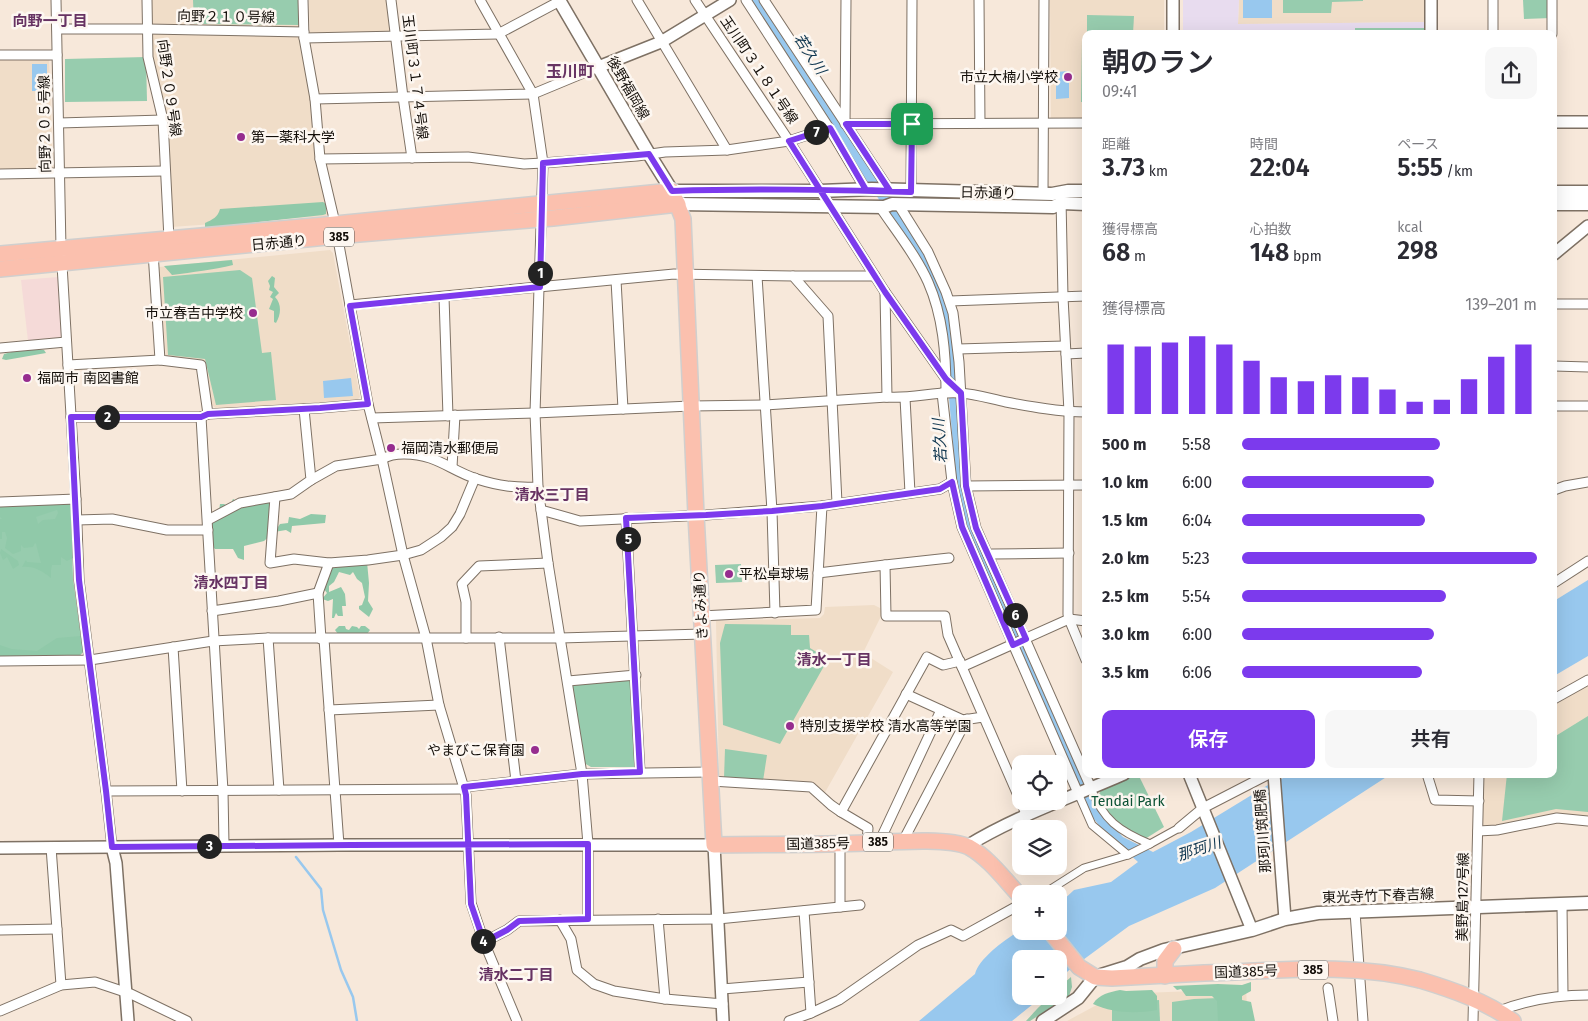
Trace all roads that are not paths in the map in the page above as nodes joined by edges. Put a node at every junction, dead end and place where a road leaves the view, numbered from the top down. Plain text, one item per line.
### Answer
1 (56, 0) edge
2 (147, 0) edge
3 (303, 0) edge
4 (392, 0) edge
5 (480, 0) edge
6 (559, 0) edge
7 (637, 0) edge
8 (695, 0) edge
9 (730, 0) edge
10 (746, 0) edge
11 (764, 0) edge
12 (846, 0) edge
13 (912, 0) edge
14 (979, 0) edge
15 (1044, 0) edge
16 (1174, 0) edge
17 (1431, 0) edge
18 (1493, 0) edge
19 (1552, 0) edge
20 (705, 15) junction
21 (57, 29) junction
22 (147, 29) junction
23 (1174, 30) edge
24 (1431, 30) edge
25 (1493, 30) edge
26 (1552, 30) edge
27 (498, 34) junction
28 (304, 35) junction
29 (396, 35) junction
30 (662, 42) junction
31 (0, 55) edge
32 (57, 55) junction
33 (598, 67) junction
34 (533, 94) junction
35 (402, 97) junction
36 (314, 99) junction
37 (163, 120) junction
38 (1557, 122) edge
39 (1588, 122) edge
40 (59, 123) junction
41 (980, 123) junction
42 (1044, 123) junction
43 (1082, 123) edge
44 (846, 124) junction
45 (912, 124) junction
46 (830, 128) junction
47 (789, 141) junction
48 (728, 150) junction
49 (649, 154) junction
50 (412, 158) junction
51 (320, 159) junction
52 (543, 163) junction
53 (164, 171) junction
54 (60, 172) junction
55 (0, 174) edge
56 (869, 190) junction
57 (820, 191) junction
58 (911, 192) junction
59 (1082, 192) edge
60 (1557, 192) edge
61 (1588, 192) edge
62 (1043, 193) junction
63 (675, 197) junction
64 (1061, 198) junction
65 (542, 203) junction
66 (889, 203) junction
67 (1082, 203) edge
68 (1557, 204) edge
69 (1588, 204) edge
70 (830, 206) junction
71 (542, 219) junction
72 (1588, 226) edge
73 (336, 230) junction
74 (169, 239) junction
75 (152, 248) junction
76 (1557, 252) edge
77 (0, 254) edge
78 (62, 255) junction
79 (0, 269) edge
80 (684, 275) junction
81 (757, 276) junction
82 (793, 276) junction
83 (875, 276) junction
84 (616, 280) junction
85 (540, 287) junction
86 (885, 292) junction
87 (1082, 296) edge
88 (444, 297) junction
89 (1063, 297) junction
90 (950, 301) junction
91 (1557, 304) edge
92 (1588, 304) edge
93 (350, 306) junction
94 (66, 342) junction
95 (0, 348) edge
96 (958, 349) junction
97 (1066, 350) junction
98 (1082, 352) edge
99 (160, 360) junction
100 (68, 365) junction
101 (1557, 366) edge
102 (1588, 367) edge
103 (947, 380) junction
104 (960, 392) junction
105 (944, 393) junction
106 (888, 397) junction
107 (905, 398) junction
108 (833, 402) junction
109 (368, 404) junction
110 (691, 406) junction
111 (765, 406) junction
112 (1557, 406) edge
113 (1588, 406) edge
114 (304, 409) junction
115 (623, 409) junction
116 (1069, 412) junction
117 (1082, 412) edge
118 (535, 414) junction
119 (452, 415) junction
120 (205, 416) junction
121 (71, 417) junction
122 (372, 418) junction
123 (382, 459) junction
124 (452, 467) junction
125 (475, 478) junction
126 (311, 480) junction
127 (952, 482) junction
128 (1588, 482) edge
129 (1069, 485) junction
130 (1082, 485) edge
131 (966, 486) junction
132 (538, 487) junction
133 (1557, 489) edge
134 (910, 493) junction
135 (276, 497) junction
136 (76, 499) junction
137 (0, 502) edge
138 (837, 503) junction
139 (822, 506) junction
140 (541, 510) junction
141 (772, 511) junction
142 (696, 516) junction
143 (626, 518) junction
144 (76, 520) junction
145 (208, 520) junction
146 (208, 530) junction
147 (1069, 553) junction
148 (988, 555) junction
149 (403, 556) junction
150 (949, 558) dead end
151 (1588, 561) edge
152 (329, 563) junction
153 (548, 564) junction
154 (885, 565) junction
155 (818, 573) junction
156 (1557, 581) edge
157 (318, 593) junction
158 (212, 611) junction
159 (775, 613) junction
160 (701, 616) junction
161 (1069, 620) junction
162 (1082, 621) edge
163 (703, 634) junction
164 (633, 636) junction
165 (268, 638) junction
166 (426, 638) junction
167 (466, 638) junction
168 (499, 638) junction
169 (560, 638) junction
170 (322, 639) junction
171 (1026, 639) junction
172 (213, 641) junction
173 (1013, 645) junction
174 (173, 647) junction
175 (1082, 651) edge
176 (90, 660) junction
177 (0, 661) edge
178 (961, 664) junction
179 (636, 675) junction
180 (1588, 680) edge
181 (568, 681) junction
182 (906, 694) junction
183 (1557, 697) edge
184 (440, 705) junction
185 (329, 710) junction
186 (941, 710) junction
187 (984, 717) junction
188 (967, 719) junction
189 (640, 772) junction
190 (582, 774) junction
191 (710, 777) junction
192 (1115, 778) edge
193 (1191, 778) edge
194 (1262, 778) edge
195 (1274, 778) edge
196 (1428, 778) edge
197 (1479, 778) edge
198 (516, 781) junction
199 (464, 788) junction
200 (182, 790) junction
201 (279, 790) junction
202 (335, 790) junction
203 (106, 791) junction
204 (223, 791) junction
205 (1084, 791) junction
206 (1479, 801) junction
207 (1204, 811) junction
208 (842, 812) junction
209 (1027, 816) junction
210 (1588, 821) edge
211 (1178, 828) joint
212 (1478, 831) junction
213 (903, 841) junction
214 (874, 842) junction
215 (840, 843) junction
216 (588, 844) junction
217 (1149, 844) junction
218 (224, 845) junction
219 (339, 845) junction
220 (469, 845) junction
221 (714, 845) junction
222 (967, 846) junction
223 (51, 847) junction
224 (112, 847) junction
225 (0, 848) edge
226 (1129, 854) junction
227 (1057, 885) edge
228 (1012, 888) edge
229 (1588, 903) edge
230 (1562, 904) junction
231 (860, 905) dead end
232 (840, 907) junction
233 (1476, 907) junction
234 (1012, 909) edge
235 (804, 911) junction
236 (1355, 912) junction
237 (588, 919) junction
238 (658, 919) junction
239 (718, 919) junction
240 (1285, 919) junction
241 (560, 920) junction
242 (57, 929) junction
243 (0, 930) edge
244 (1252, 930) junction
245 (1058, 940) edge
246 (484, 942) junction
247 (1174, 949) junction
248 (1089, 974) junction
249 (1165, 976) junction
250 (809, 982) junction
251 (61, 985) junction
252 (1328, 988) dead end
253 (722, 989) junction
254 (126, 992) junction
255 (1563, 995) junction
256 (1588, 995) edge
257 (665, 999) junction
258 (1474, 999) junction
259 (722, 1004) junction
260 (0, 1011) edge
261 (1499, 1011) junction
262 (811, 1013) junction
263 (128, 1021) edge
264 (187, 1021) edge
265 (517, 1021) edge
266 (723, 1021) edge
267 (789, 1021) edge
268 (1042, 1021) edge
269 (1333, 1021) edge
270 (1363, 1021) edge
271 (1473, 1021) edge
272 (1513, 1021) edge

1 - 21 street, 向野２０５号線
2 - 22 street, 向野２０９号線
3 - 28 street
4 - 29 street, 玉川町３１７４号線
5 - 27 street
6 - 27 street
6 - 33 main road, 後野福岡線
7 - 30 street
8 - 20 street, 玉川町３１８１号線
9 - 20 street
10 - 46 street
11 - 44 street
12 - 44 street
13 - 45 street
14 - 41 street
15 - 42 street
16 - 23 street
17 - 24 street
18 - 25 street
19 - 26 street
20 - 30 street
20 - 47 street, 玉川町３１８１号線
21 - 22 street, 向野２１０号線
21 - 32 street, 向野２０５号線
22 - 28 street, 向野２１０号線
22 - 37 street, 向野２０９号線
27 - 29 street, 向野２１０号線
27 - 34 street
28 - 29 street, 向野２１０号線
28 - 36 street
29 - 35 street, 玉川町３１７４号線
30 - 33 street
30 - 48 street
31 - 32 street
32 - 40 street, 向野２０５号線
33 - 34 street
33 - 49 main road, 後野福岡線
34 - 35 street
34 - 52 street
35 - 36 street
35 - 50 street, 玉川町３１７４号線
36 - 51 street
37 - 40 street
37 - 53 street, 向野２０９号線
38 - 39 street
40 - 54 street, 向野２０５号線
41 - 42 street
41 - 45 street
42 - 43 street
42 - 62 street
44 - 45 street
44 - 66 street
45 - 58 street
46 - 47 street
46 - 56 street
47 - 48 street
47 - 57 street, 玉川町３１８１号線
48 - 49 street
49 - 52 street
49 - 63 main road, 後野福岡線
50 - 51 street
50 - 52 street
51 - 73 street
52 - 65 street
53 - 54 street
53 - 74 street, 向野２０９号線
54 - 55 street
54 - 78 street, 向野２０５号線
56 - 57 main road
56 - 66 main road
57 - 63 main road
57 - 70 street, 玉川町３１８１号線
58 - 62 main road, 日赤通り
58 - 66 main road, 日赤通り
59 - 64 main road, 日赤通り
60 - 61 main road
62 - 64 main road, 日赤通り
63 - 65 highway, 日赤通り / 385
63 - 70 main road
63 - 71 highway, 日赤通り / 385
63 - 80 highway, きよみ通り
64 - 66 main road, 日赤通り
64 - 67 main road, 日赤通り
64 - 89 street
65 - 71 street
65 - 73 highway, 日赤通り / 385
66 - 70 main road
66 - 90 street
66 - 103 street
68 - 69 main road
70 - 83 street, 玉川町３１８１号線
71 - 73 highway, 日赤通り / 385
71 - 85 street
72 - 76 street
73 - 74 highway, 日赤通り / 385
73 - 75 highway, 日赤通り / 385
73 - 93 street
74 - 75 highway, 日赤通り / 385
75 - 78 highway, 日赤通り / 385
75 - 99 street
77 - 78 highway, 日赤通り / 385
78 - 79 highway, 日赤通り / 385
78 - 94 street, 向野２０５号線
80 - 81 street
80 - 84 street
80 - 110 highway, きよみ通り
81 - 82 street
81 - 111 street
82 - 83 street
82 - 108 street
83 - 86 street, 玉川町３１８１号線
84 - 85 street
84 - 115 street
85 - 88 street
85 - 118 street
86 - 103 street, 玉川町３１８１号線
86 - 106 street
87 - 89 street
88 - 93 street
88 - 119 street
89 - 90 street
89 - 97 street
90 - 96 street
91 - 92 street
93 - 109 street
94 - 95 street
94 - 100 street, 向野２０５号線
96 - 97 street
96 - 104 street
97 - 98 street
97 - 116 street
99 - 100 street
99 - 120 street
100 - 121 street, 向野２０５号線
101 - 102 street
103 - 104 street, 玉川町３１８１号線
103 - 105 street
104 - 105 street
104 - 116 street
104 - 131 street
105 - 107 street
105 - 127 street
106 - 107 street
106 - 108 street
107 - 134 street
108 - 111 street
108 - 138 street
109 - 114 street
109 - 122 street
110 - 111 street
110 - 115 street
110 - 142 highway, きよみ通り
111 - 141 street
112 - 113 street
114 - 120 street
114 - 126 street
115 - 118 street
116 - 117 street
116 - 129 street
118 - 119 street
118 - 132 street
119 - 122 street
119 - 124 street
120 - 121 street
120 - 145 street
121 - 136 street, 向野２０５号線
122 - 123 street
123 - 124 street
123 - 126 street
123 - 149 street
124 - 125 street
125 - 132 street
125 - 149 street
126 - 135 street
127 - 134 street
127 - 173 street
128 - 133 street
129 - 130 street
129 - 131 street
129 - 147 street
131 - 148 street
132 - 140 street
134 - 138 street
135 - 145 street
135 - 152 street
136 - 137 street
136 - 144 street, 向野２０５号線
138 - 139 street
139 - 141 street
139 - 155 street
140 - 143 street
140 - 153 street
141 - 142 street
141 - 159 street
142 - 143 street
142 - 160 highway, きよみ通り
143 - 164 street
144 - 146 street
144 - 176 street, 向野２０５号線
145 - 146 street
146 - 158 street
147 - 148 street
147 - 161 street
148 - 171 street
149 - 152 street
149 - 166 street
150 - 154 street
151 - 156 street
152 - 157 street
153 - 167 street
153 - 169 street
154 - 155 street
154 - 178 street
155 - 159 street
157 - 158 street
157 - 170 street
158 - 172 street
159 - 160 street
160 - 163 highway, きよみ通り
161 - 162 street
161 - 171 street
161 - 175 street
163 - 164 street
163 - 191 highway, きよみ通り
164 - 169 street
164 - 179 street
165 - 170 street
165 - 172 street
165 - 201 street
166 - 167 street
166 - 170 street
166 - 184 street
167 - 168 street
168 - 169 street
168 - 198 street
169 - 181 street
170 - 185 street
171 - 173 street
171 - 205 street
172 - 174 street
172 - 204 street
173 - 178 street
173 - 205 street
174 - 176 street
174 - 200 street
176 - 177 street
176 - 203 street, 向野２０５号線
178 - 182 street
178 - 187 street
179 - 181 street
179 - 189 street
180 - 183 street
181 - 190 street
182 - 186 street
182 - 208 street
184 - 185 street
184 - 199 street
185 - 202 street
186 - 188 street
186 - 214 street
187 - 188 street
187 - 209 street
188 - 213 street
189 - 190 street
189 - 191 street
190 - 198 street
190 - 216 street
191 - 208 street
191 - 221 highway, きよみ通り
192 - 205 street
193 - 207 street
194 - 207 street
195 - 240 street, 那珂川筑肥橋
196 - 206 street
197 - 206 street, 美野島127号線
198 - 199 street
199 - 202 street
199 - 220 street
200 - 203 street
200 - 204 street
201 - 202 street
201 - 204 street
202 - 219 street
203 - 224 street, 向野２０５号線
204 - 218 street
205 - 209 street
205 - 217 street
205 - 226 street
206 - 212 street, 美野島127号線
207 - 211 street
207 - 244 street
208 - 214 street
209 - 222 street
210 - 212 street
211 - 217 street
212 - 233 street, 美野島127号線
213 - 214 highway, 国道385号 / 385
213 - 222 highway, 国道385号 / 385
214 - 215 highway, 国道385号 / 385
215 - 221 highway, 国道385号 / 385
215 - 232 street
216 - 220 street
216 - 221 street
216 - 237 street
217 - 226 street
218 - 219 street
218 - 224 street
219 - 220 street
220 - 246 street
221 - 239 street, きよみ通り
222 - 228 highway
223 - 224 street
223 - 225 street
223 - 242 street
224 - 254 street
226 - 227 street
229 - 230 main road, 東光寺竹下春吉線
230 - 233 main road, 東光寺竹下春吉線
230 - 255 street
231 - 232 street
232 - 235 street
233 - 236 main road, 東光寺竹下春吉線
233 - 258 street, 美野島127号線
234 - 262 street
235 - 239 street
235 - 250 street
236 - 240 main road, 東光寺竹下春吉線
236 - 270 street
237 - 238 street
237 - 241 street
238 - 239 street
238 - 257 street
239 - 253 street, きよみ通り
240 - 244 main road, 東光寺竹下春吉線
241 - 246 street
241 - 257 street
242 - 243 street
242 - 251 street
244 - 247 main road, 東光寺竹下春吉線
245 - 248 highway
246 - 265 street
247 - 248 main road, 東光寺竹下春吉線
247 - 249 highway
248 - 249 highway, 国道385号 / 385
248 - 268 main road
249 - 258 highway, 国道385号 / 385, bridge
250 - 253 street
250 - 262 street
251 - 254 street
251 - 260 street
252 - 269 street
253 - 259 street, きよみ通り
254 - 263 street
254 - 264 street
255 - 256 street
255 - 261 street
257 - 259 street
258 - 261 highway, 国道385号 / 385
258 - 271 street, 美野島127号線
259 - 266 street, きよみ通り
261 - 272 highway, 国道385号 / 385
262 - 267 street

